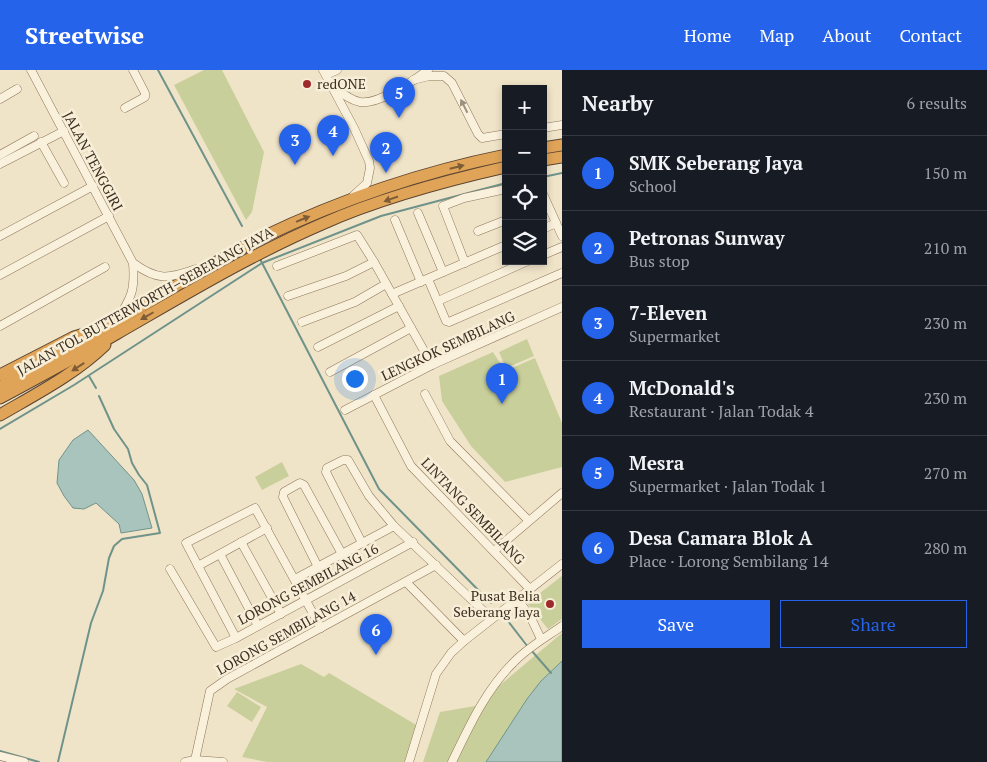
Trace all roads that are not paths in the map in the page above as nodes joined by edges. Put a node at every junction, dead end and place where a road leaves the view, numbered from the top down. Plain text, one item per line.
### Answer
1 (42, 70) edge
2 (132, 70) edge
3 (337, 70) edge
4 (33, 72) edge
5 (424, 72) edge
6 (325, 73) edge
7 (413, 80) junction
8 (331, 84) junction
9 (16, 89) dead end
10 (0, 98) edge
11 (125, 108) dead end
12 (562, 125) edge
13 (547, 127) edge
14 (64, 131) junction
15 (502, 135) edge
16 (34, 136) dead end
17 (42, 142) junction
18 (562, 145) edge
19 (547, 147) edge
20 (0, 155) edge
21 (502, 157) edge
22 (562, 157) edge
23 (547, 159) edge
24 (0, 164) edge
25 (502, 168) edge
26 (64, 183) dead end
27 (93, 186) junction
28 (502, 190) edge
29 (347, 201) junction
30 (547, 206) edge
31 (418, 212) dead end
32 (108, 216) junction
33 (395, 220) dead end
34 (502, 222) edge
35 (556, 223) junction
36 (547, 227) edge
37 (478, 231) dead end
38 (0, 236) edge
39 (562, 236) edge
40 (562, 246) edge
41 (502, 247) edge
42 (547, 253) edge
43 (374, 262) junction
44 (133, 263) junction
45 (465, 263) junction
46 (213, 264) junction
47 (519, 265) edge
48 (277, 266) dead end
49 (105, 267) dead end
50 (443, 272) junction
51 (562, 273) edge
52 (0, 275) edge
53 (425, 280) junction
54 (386, 284) junction
55 (392, 294) junction
56 (288, 296) dead end
57 (438, 302) junction
58 (399, 306) junction
59 (562, 307) edge
60 (302, 322) dead end
61 (0, 326) edge
62 (113, 328) junction
63 (411, 328) junction
64 (318, 347) dead end
65 (432, 365) junction
66 (330, 372) dead end
67 (0, 375) edge
68 (0, 387) edge
69 (425, 394) dead end
70 (374, 395) junction
71 (0, 398) edge
72 (345, 410) dead end
73 (0, 415) edge
74 (562, 493) edge
75 (528, 520) junction
76 (394, 526) junction
77 (268, 528) junction
78 (242, 542) junction
79 (413, 542) junction
80 (362, 543) junction
81 (494, 552) junction
82 (220, 554) junction
83 (342, 554) junction
84 (436, 564) junction
85 (562, 564) edge
86 (198, 566) junction
87 (318, 567) junction
88 (170, 569) dead end
89 (295, 579) junction
90 (406, 582) junction
91 (529, 588) junction
92 (517, 598) junction
93 (306, 600) junction
94 (281, 614) junction
95 (492, 620) junction
96 (258, 626) junction
97 (562, 626) edge
98 (321, 628) junction
99 (236, 638) junction
100 (541, 639) junction
101 (464, 641) junction
102 (0, 756) edge
103 (196, 760) junction
104 (24, 762) edge
105 (185, 762) edge
106 (223, 762) edge
107 (410, 762) edge
108 (452, 762) edge

1 - 4 street
2 - 11 street
3 - 6 street
4 - 14 street, JALAN TENGGIRI
5 - 7 street
6 - 8 street
7 - 8 street
15 -> 7 street
8 - 29 street
9 - 10 street
12 - 13 street
14 - 17 street
14 - 27 street, JALAN TENGGIRI
16 - 20 street
17 - 24 street
17 - 26 street
18 - 19 highway
29 -> 21 highway, JALAN TOL BUTTERWORTH–SEBERANG JAYA
22 - 23 highway
25 -> 62 highway, JALAN TOL BUTTERWORTH–SEBERANG JAYA
27 - 32 street, JALAN TENGGIRI
27 - 38 street
28 - 45 street
46 -> 29 highway, JALAN TOL BUTTERWORTH–SEBERANG JAYA
30 - 35 street
31 - 50 street
32 - 44 street, JALAN TENGGIRI
32 - 52 street
33 - 53 street
34 - 37 street
35 - 36 street
35 - 39 street
40 - 42 street
41 - 45 street
43 - 48 street
43 - 54 street
43 - 56 street
44 - 46 street
44 - 62 street
45 - 50 street
46 - 62 highway, JALAN TOL BUTTERWORTH–SEBERANG JAYA
47 - 57 street
49 - 61 street
50 - 53 street
51 - 57 street
53 - 55 street
53 - 57 street
54 - 55 street
54 - 60 street
55 - 58 street
58 - 63 street
58 - 64 street
59 - 65 street, LENGKOK SEMBILANG
62 - 67 highway
62 - 68 highway, JALAN TOL BUTTERWORTH–SEBERANG JAYA
62 - 71 highway, JALAN TOL BUTTERWORTH–SEBERANG JAYA
62 -> 73 highway
63 - 65 street
63 - 66 street
65 - 70 street, LENGKOK SEMBILANG
69 - 75 street
70 - 72 street, LENGKOK SEMBILANG
70 - 81 street, LINTANG SEMBILANG
74 - 75 street
75 - 81 street
76 - 79 street
76 - 80 street
76 - 80 street
77 - 78 street
77 - 86 street
77 - 89 street
78 - 82 street
78 - 94 street
79 - 84 street
79 - 93 street, LORONG SEMBILANG 16
80 - 83 street
81 - 91 street, LINTANG SEMBILANG
82 - 86 street
82 - 96 street
83 - 87 street
83 - 87 street
84 - 90 street, LORONG SEMBILANG 14
84 - 95 street
85 - 91 street
86 - 99 street
87 - 89 street
88 - 99 street, LORONG SEMBILANG 16
89 - 93 street
90 - 98 street, LORONG SEMBILANG 14
90 - 101 street
91 - 92 street
92 - 95 street
92 - 100 street
93 - 94 street, LORONG SEMBILANG 16
93 - 98 street
94 - 96 street, LORONG SEMBILANG 16
95 - 101 street
96 - 99 street, LORONG SEMBILANG 16
97 - 100 street
98 - 103 street, LORONG SEMBILANG 14
100 - 108 street
101 - 107 street
102 - 104 street
103 - 105 street
103 - 106 street

